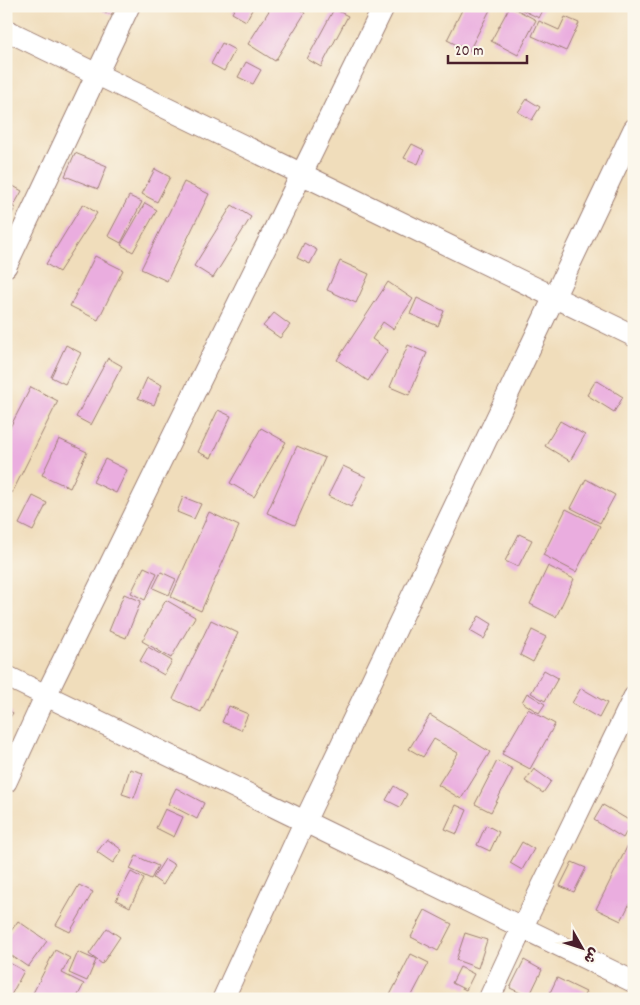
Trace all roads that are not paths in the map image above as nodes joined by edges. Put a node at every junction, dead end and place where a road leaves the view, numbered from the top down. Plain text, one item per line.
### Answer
1 (129, 6) edge
2 (384, 6) edge
3 (6, 30) edge
4 (97, 74) junction
5 (634, 129) edge
6 (301, 174) junction
7 (6, 266) edge
8 (554, 297) junction
9 (634, 336) edge
10 (6, 676) edge
11 (46, 695) junction
12 (634, 697) edge
13 (6, 782) edge
14 (305, 821) junction
15 (522, 928) junction
16 (634, 982) edge
17 (223, 999) edge
18 (489, 999) edge

1 - 4 street
2 - 6 street
3 - 4 street
4 - 6 street
4 - 7 street
5 - 8 street
6 - 8 street
6 - 11 street
8 - 9 street
8 - 14 street
10 - 11 street
11 - 13 street
11 - 14 street
12 - 15 street
14 - 15 street
14 - 17 street
15 - 16 street
15 - 18 street

